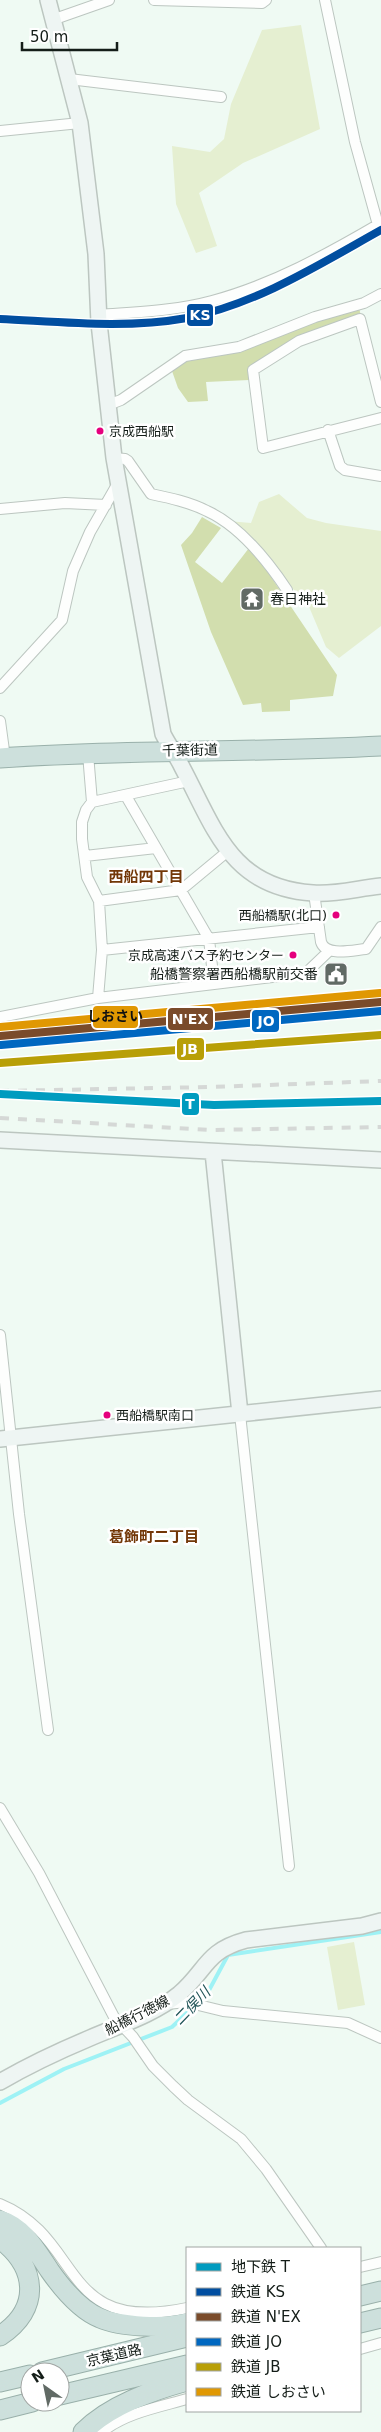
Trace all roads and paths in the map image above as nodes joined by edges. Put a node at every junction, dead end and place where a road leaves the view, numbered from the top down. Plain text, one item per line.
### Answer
1 (48, 0) edge
2 (109, 0) edge
3 (154, 0) edge
4 (266, 0) edge
5 (326, 0) edge
6 (52, 20) junction
7 (69, 79) junction
8 (221, 97) dead end
9 (80, 124) junction
10 (0, 131) edge
11 (380, 224) edge
12 (381, 294) edge
13 (99, 315) junction
14 (381, 402) edge
15 (108, 405) junction
16 (381, 418) edge
17 (328, 430) junction
18 (114, 458) junction
19 (381, 476) edge
20 (119, 482) junction
21 (106, 505) junction
22 (0, 510) edge
23 (287, 590) dead end
24 (0, 688) edge
25 (0, 721) edge
26 (381, 746) edge
27 (172, 750) junction
28 (88, 754) junction
29 (2, 758) edge
30 (189, 781) junction
31 (126, 796) junction
32 (92, 802) junction
33 (156, 848) junction
34 (228, 851) junction
35 (85, 856) junction
36 (381, 886) edge
37 (181, 890) junction
38 (314, 893) junction
39 (99, 901) junction
40 (319, 927) junction
41 (381, 927) edge
42 (209, 939) junction
43 (102, 950) junction
44 (329, 951) junction
45 (214, 984) junction
46 (98, 998) junction
47 (0, 1017) edge
48 (0, 1140) edge
49 (213, 1152) junction
50 (381, 1160) edge
51 (0, 1335) edge
52 (381, 1400) edge
53 (240, 1414) junction
54 (5, 1438) edge
55 (48, 1730) dead end
56 (0, 1808) edge
57 (289, 1866) dead end
58 (381, 1921) edge
59 (164, 2004) junction
60 (123, 2025) junction
61 (381, 2038) edge
62 (0, 2082) edge
63 (0, 2204) edge
64 (0, 2220) edge
65 (0, 2240) edge
66 (320, 2247) edge
67 (381, 2262) edge
68 (361, 2267) edge
69 (381, 2291) edge
70 (361, 2296) edge
71 (186, 2308) edge
72 (381, 2318) edge
73 (186, 2323) edge
74 (361, 2323) edge
75 (0, 2336) edge
76 (186, 2337) edge
77 (381, 2343) edge
78 (361, 2349) edge
79 (70, 2365) edge
80 (186, 2365) edge
81 (20, 2377) edge
82 (186, 2381) edge
83 (0, 2382) edge
84 (70, 2393) edge
85 (186, 2399) edge
86 (20, 2405) edge
87 (0, 2410) edge
88 (83, 2432) edge
89 (102, 2432) edge

1 - 6 street
2 - 6 street
3 - 4 street
5 - 11 street
6 - 7 street
7 - 8 street
7 - 9 street
9 - 10 street
9 - 13 street
11 - 13 street
12 - 15 street
13 - 15 street
14 - 17 street
15 - 18 street
16 - 17 street
17 - 19 street
18 - 20 street
18 - 23 street
20 - 21 street
20 - 27 street
21 - 22 street
21 - 24 street
25 - 29 street
26 - 27 highway, 千葉街道
27 - 28 highway, 千葉街道
27 - 30 street
28 - 29 highway, 千葉街道
28 - 32 street
30 - 31 street
30 - 34 street
31 - 32 street
31 - 33 street
32 - 35 street
33 - 35 street
33 - 37 street
34 - 37 street
34 - 38 street
35 - 39 street
36 - 38 street
37 - 39 street
37 - 42 street
38 - 40 street
39 - 43 street
40 - 42 street
40 - 44 street
41 - 44 street
42 - 43 street
42 - 45 street
43 - 46 street
44 - 45 street
45 - 46 street
46 - 47 street
48 - 49 street
49 - 50 street
49 - 53 street
51 - 54 street
52 - 53 street
53 - 54 street
53 - 57 street
54 - 55 street
56 - 60 street
58 - 59 street, 船橋行徳線
59 - 60 street, 船橋行徳線
59 - 61 street
60 - 62 street, 船橋行徳線
60 - 66 street
63 - 71 street
64 - 73 highway
65 - 75 highway
67 - 68 street
69 - 70 highway
72 - 74 highway
76 - 79 highway, 京葉道路
77 - 78 street
80 - 84 highway, 京葉道路
81 - 83 highway
82 - 88 highway
85 - 89 street
86 - 87 highway

